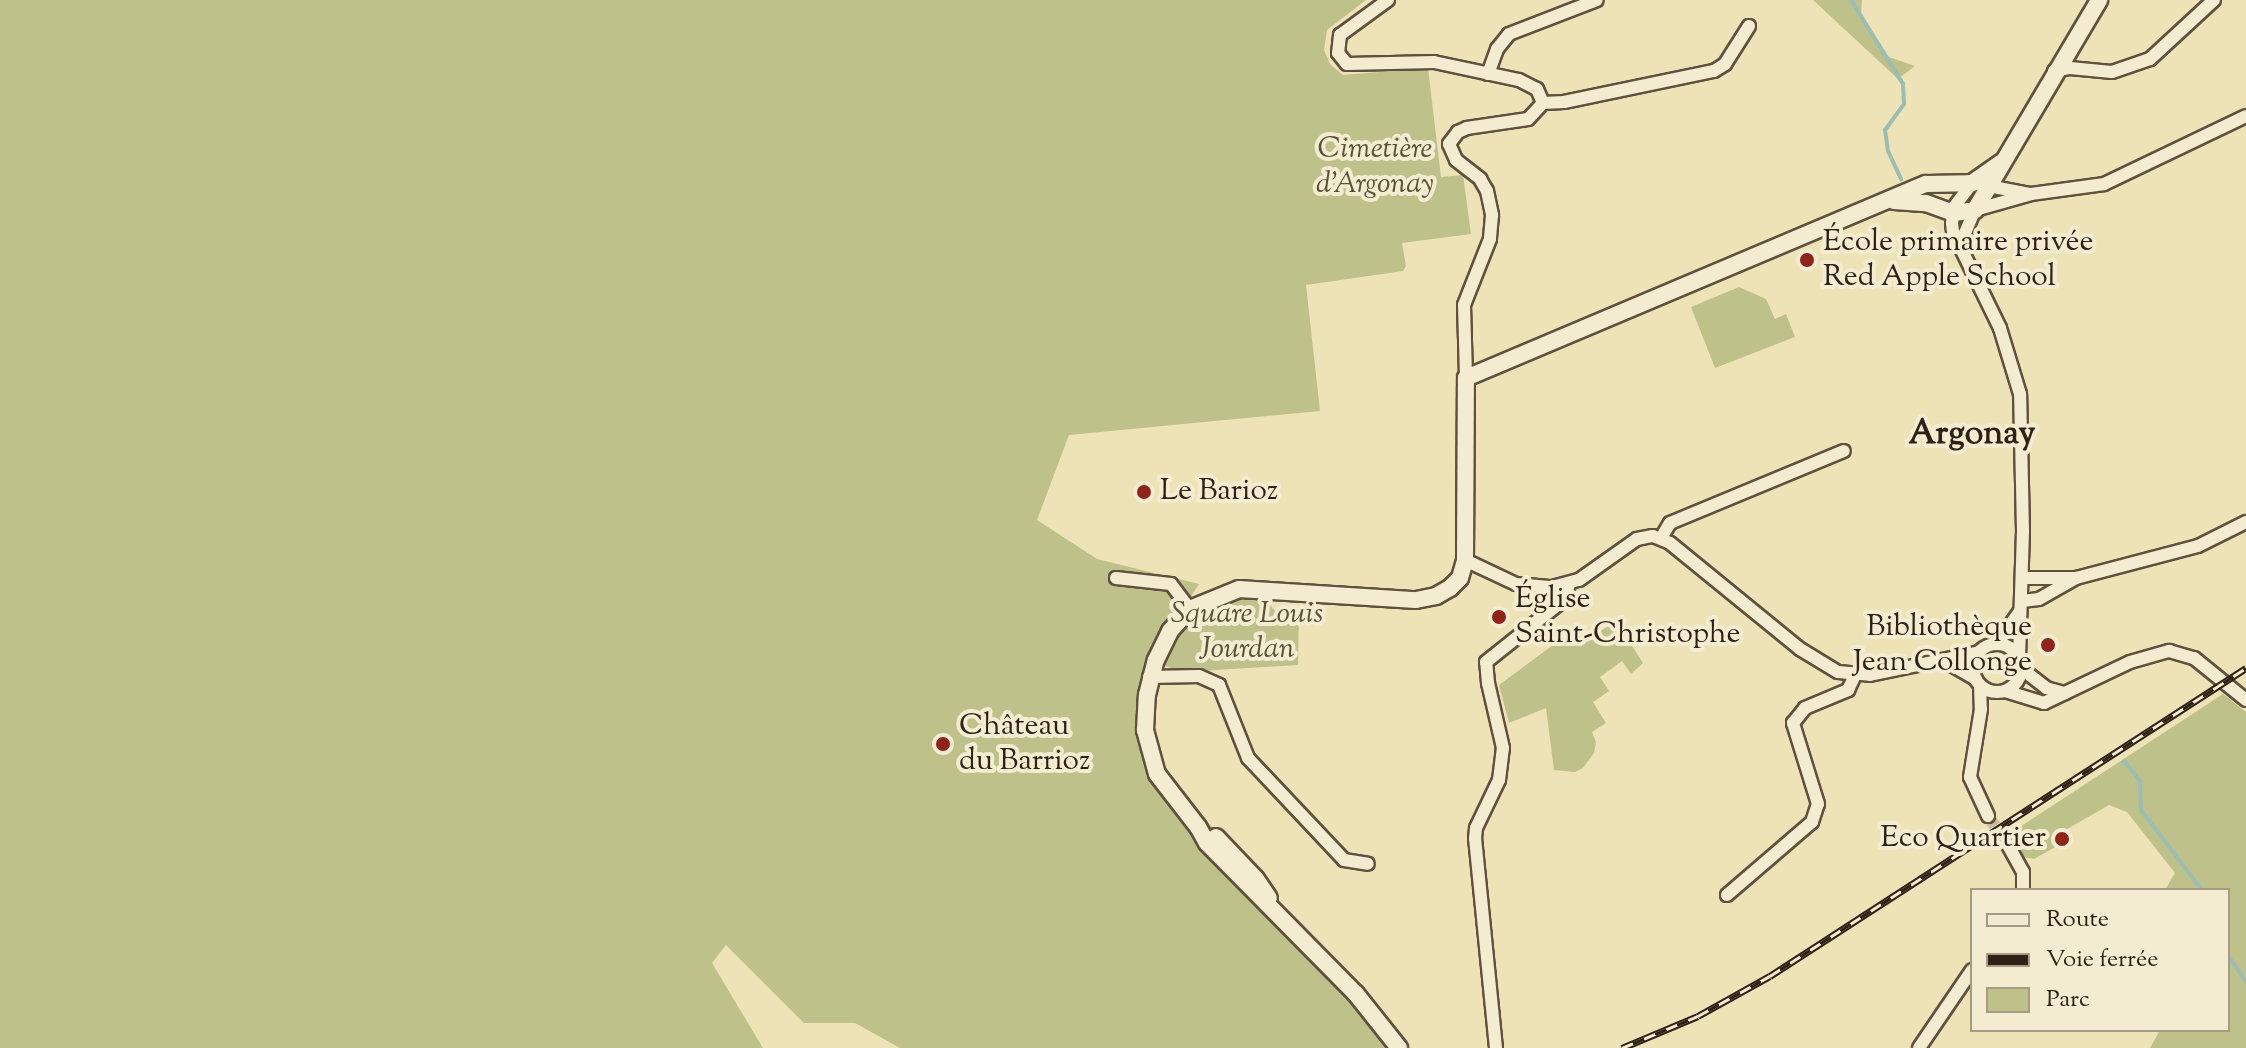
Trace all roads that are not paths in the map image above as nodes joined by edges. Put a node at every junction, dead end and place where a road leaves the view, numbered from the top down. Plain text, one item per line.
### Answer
1 (1388, 0) edge
2 (1597, 0) edge
3 (2099, 0) edge
4 (2214, 0) edge
5 (1749, 26) dead end
6 (2054, 71) junction
7 (1488, 74) junction
8 (1543, 103) junction
9 (2246, 116) edge
10 (2001, 163) junction
11 (1972, 183) junction
12 (1990, 185) junction
13 (2031, 194) junction
14 (1886, 202) junction
15 (1975, 210) junction
16 (1954, 213) junction
17 (1964, 256) junction
18 (1466, 378) junction
19 (1844, 451) dead end
20 (2246, 522) edge
21 (1661, 538) junction
22 (1465, 560) junction
23 (1116, 578) dead end
24 (2022, 578) junction
25 (2076, 578) junction
26 (1569, 584) junction
27 (2022, 604) junction
28 (1190, 609) junction
29 (1997, 644) junction
30 (1980, 652) junction
31 (1940, 658) junction
32 (2021, 664) junction
33 (1855, 675) junction
34 (1149, 677) junction
35 (1978, 682) junction
36 (2003, 692) junction
37 (2065, 693) junction
38 (2246, 700) edge
39 (1979, 721) junction
40 (1988, 816) tunnel mouth
41 (2008, 845) tunnel mouth
42 (1368, 864) dead end
43 (2023, 888) edge
44 (1727, 895) dead end
45 (1970, 973) edge
46 (1399, 1048) edge
47 (1496, 1048) edge
48 (1919, 1048) edge

1 - 7 street
2 - 7 street
3 - 6 street
4 - 6 street
5 - 8 street
6 - 10 street
7 - 8 street
8 - 18 street
9 - 13 street
10 - 11 street
10 - 12 street
11 - 12 street
11 - 14 street
11 - 16 street
12 - 13 street
12 - 15 street
13 - 15 street
14 - 16 street
14 - 18 street
15 - 16 street
15 - 17 street
16 - 17 street
17 - 24 street
18 - 22 street
19 - 21 street
20 - 25 street
21 - 26 street
21 - 33 street
22 - 26 street
22 - 28 street
23 - 28 street
24 - 25 street
24 - 27 street
25 - 27 street
26 - 47 street
27 - 29 street
27 - 32 street
28 - 34 street
29 - 30 street
29 - 32 street
30 - 31 street
30 - 35 street
31 - 33 street
31 - 35 street
32 - 36 street
32 - 37 street
33 - 44 street
34 - 42 street
34 - 46 street
35 - 36 street
35 - 39 street
36 - 37 street
36 - 39 street
37 - 38 street
39 - 40 street
41 - 43 street
45 - 48 street

